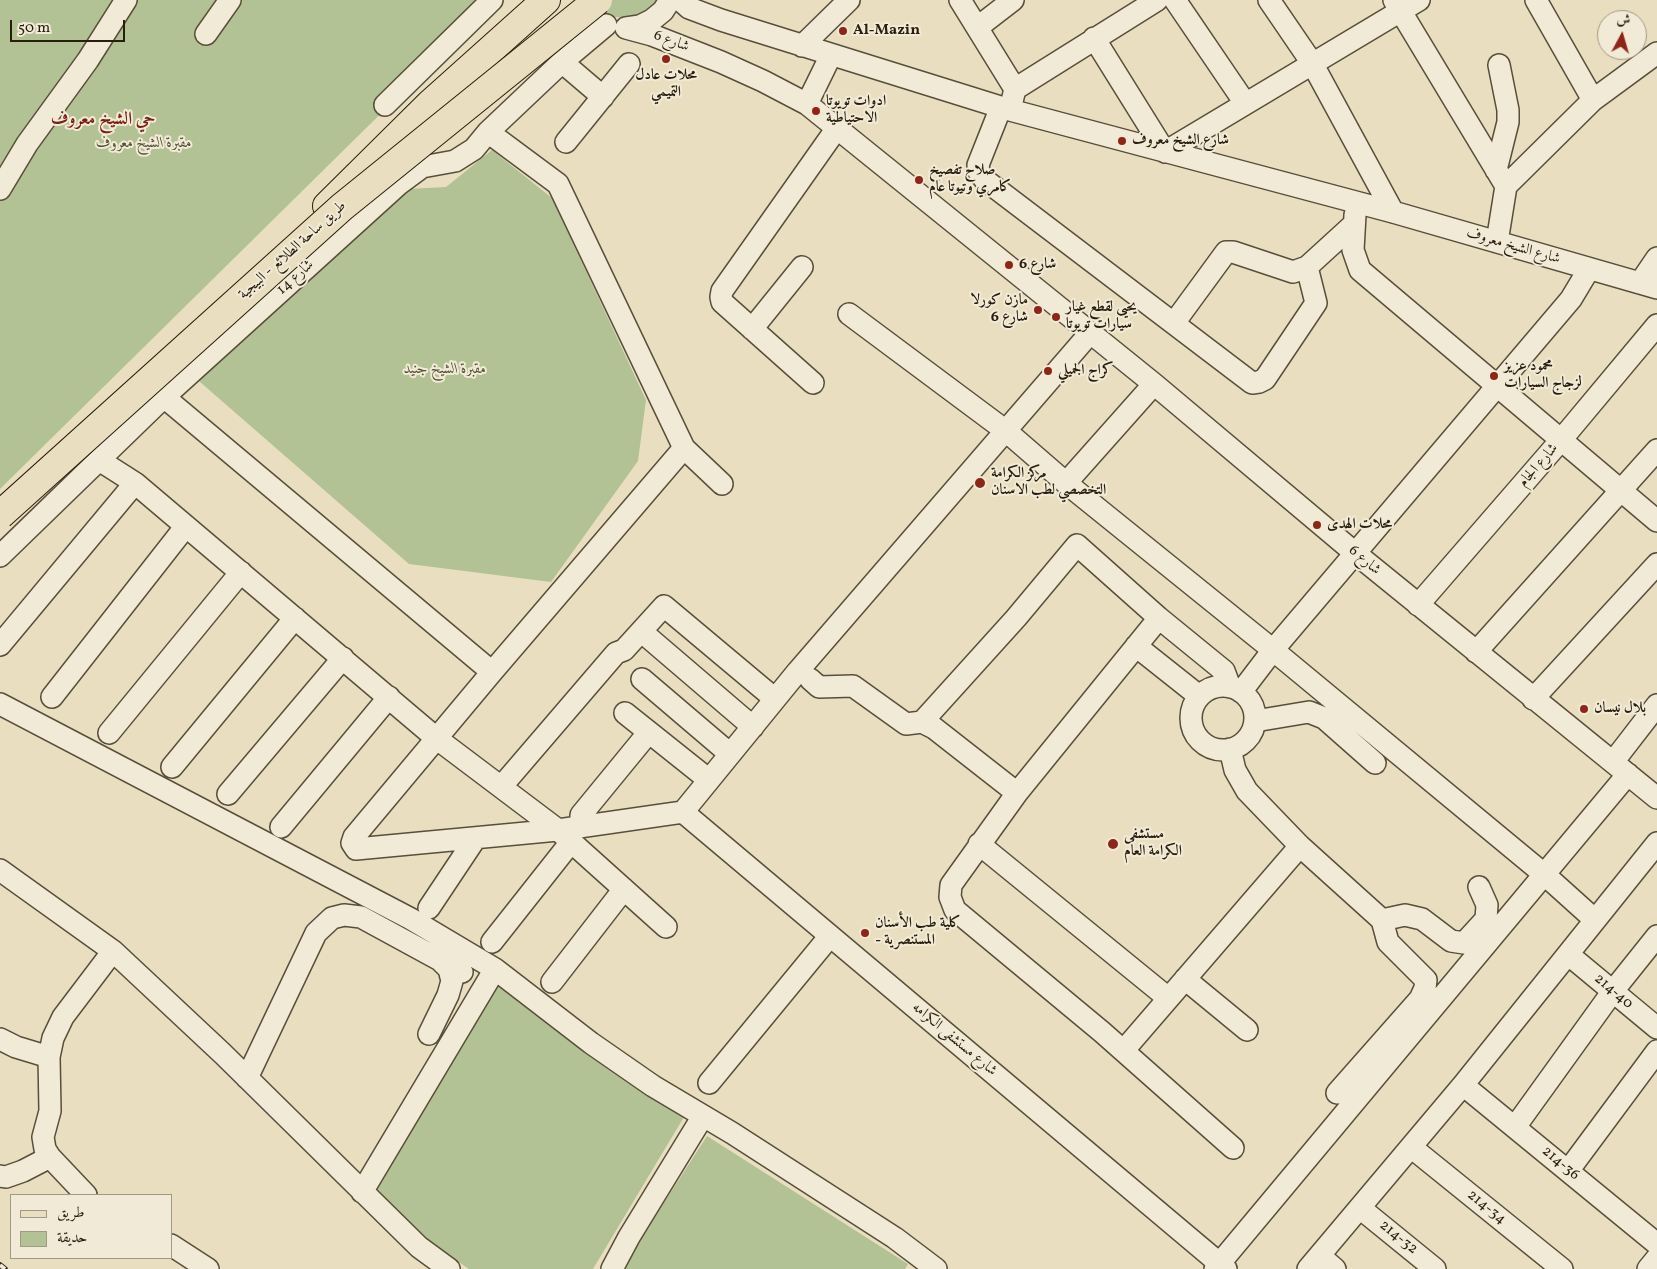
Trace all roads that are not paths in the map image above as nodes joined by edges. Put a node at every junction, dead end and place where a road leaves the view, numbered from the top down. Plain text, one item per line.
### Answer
1 (126, 0) edge
2 (230, 0) edge
3 (492, 0) edge
4 (546, 0) edge
5 (578, 0) edge
6 (670, 0) edge
7 (680, 0) edge
8 (849, 0) edge
9 (960, 0) edge
10 (1013, 0) edge
11 (1157, 0) edge
12 (1175, 0) edge
13 (1269, 0) edge
14 (1419, 0) edge
15 (1536, 0) edge
16 (1397, 5) edge
17 (610, 17) edge
18 (978, 27) junction
19 (206, 34) dead end
20 (1094, 38) junction
21 (802, 46) junction
22 (1657, 53) edge
23 (832, 56) junction
24 (562, 62) junction
25 (1312, 63) junction
26 (629, 64) dead end
27 (1499, 65) dead end
28 (1015, 89) junction
29 (602, 97) junction
30 (1593, 100) junction
31 (1245, 103) junction
32 (807, 104) junction
33 (385, 105) dead end
34 (1005, 108) junction
35 (837, 128) junction
36 (488, 132) junction
37 (566, 142) dead end
38 (1165, 152) junction
39 (1501, 178) junction
40 (0, 189) edge
41 (1358, 203) junction
42 (1393, 212) junction
43 (1353, 225) junction
44 (1497, 242) junction
45 (1657, 258) edge
46 (802, 266) dead end
47 (1307, 267) junction
48 (1589, 269) junction
49 (1648, 286) edge
50 (849, 314) dead end
51 (1174, 323) junction
52 (1657, 325) edge
53 (752, 329) junction
54 (1091, 332) junction
55 (813, 383) dead end
56 (1154, 384) junction
57 (1498, 387) junction
58 (164, 397) junction
59 (1006, 431) junction
60 (1561, 440) junction
61 (684, 448) junction
62 (1657, 450) edge
63 (99, 460) junction
64 (135, 483) junction
65 (1066, 483) junction
66 (722, 484) dead end
67 (1621, 491) junction
68 (0, 514) edge
69 (1657, 521) edge
70 (186, 526) junction
71 (1355, 553) junction
72 (0, 556) edge
73 (1657, 564) edge
74 (241, 572) junction
75 (1418, 605) junction
76 (295, 618) junction
77 (1159, 618) junction
78 (642, 632) junction
79 (0, 645) edge
80 (1136, 646) junction
81 (1273, 650) junction
82 (1476, 652) junction
83 (342, 658) junction
84 (492, 672) junction
85 (642, 679) dead end
86 (810, 679) dead end
87 (1236, 690) junction
88 (1199, 696) junction
89 (52, 697) dead end
90 (389, 698) junction
91 (775, 699) junction
92 (1533, 699) junction
93 (0, 704) edge
94 (1657, 705) edge
95 (625, 713) dead end
96 (1255, 721) junction
97 (922, 722) junction
98 (752, 727) junction
99 (649, 732) junction
100 (108, 733) dead end
101 (436, 738) junction
102 (1230, 749) junction
103 (730, 754) junction
104 (1375, 763) dead end
105 (172, 767) dead end
106 (1620, 768) junction
107 (709, 780) junction
108 (501, 787) junction
109 (1017, 793) junction
110 (228, 794) dead end
111 (1657, 798) edge
112 (683, 812) junction
113 (281, 827) dead end
114 (570, 833) junction
115 (476, 839) junction
116 (1657, 843) edge
117 (979, 844) junction
118 (1300, 846) junction
119 (0, 870) edge
120 (1546, 876) junction
121 (1479, 886) dead end
122 (624, 889) junction
123 (429, 908) dead end
124 (1382, 920) junction
125 (1595, 920) junction
126 (666, 927) dead end
127 (830, 936) junction
128 (1657, 936) edge
129 (492, 942) dead end
130 (113, 952) junction
131 (1569, 955) junction
132 (439, 959) junction
133 (495, 970) junction
134 (462, 972) dead end
135 (1185, 979) junction
136 (552, 982) dead end
137 (1613, 991) junction
138 (1168, 998) junction
139 (1657, 1028) edge
140 (1247, 1030) dead end
141 (429, 1034) dead end
142 (0, 1039) edge
143 (1124, 1050) junction
144 (1657, 1051) edge
145 (48, 1057) junction
146 (247, 1078) junction
147 (709, 1083) dead end
148 (1463, 1085) junction
149 (1337, 1093) dead end
150 (703, 1116) junction
151 (1515, 1127) junction
152 (1411, 1147) junction
153 (1233, 1148) dead end
154 (50, 1157) junction
155 (1568, 1171) junction
156 (0, 1176) edge
157 (362, 1192) junction
158 (85, 1194) edge
159 (1360, 1208) junction
160 (1657, 1244) edge
161 (172, 1246) edge
162 (1657, 1258) edge
163 (1321, 1265) edge
164 (1220, 1267) edge
165 (208, 1269) edge
166 (449, 1269) edge
167 (612, 1269) edge
168 (936, 1269) edge
169 (1435, 1269) edge
170 (1562, 1269) edge
171 (1648, 1269) edge

1 - 40 street
2 - 19 street
3 - 33 street
4 - 68 main road, طريق ساحة الطلائع - البيجية, bridge
5 - 17 street
6 - 17 street
7 - 21 street, شارع الشيخ معروف
8 - 21 street
9 - 18 street
10 - 18 street
11 - 20 street
12 - 31 street
13 - 25 street
14 - 16 street
15 - 30 street
16 - 25 street
16 - 39 street
17 - 24 street, شارع 14
17 - 32 street, شارع 6
17 - 68 main road, طريق ساحة الطلائع - البيجية, bridge
18 - 28 street
20 - 28 street
20 - 38 street
21 - 23 street, شارع الشيخ معروف
22 - 30 street
23 - 32 street
23 - 34 street, شارع الشيخ معروف
24 - 29 street
24 - 36 street, شارع 14
25 - 31 street
25 - 42 street
26 - 29 street
27 - 39 street
28 - 34 street
29 - 37 street
30 - 39 street
31 - 38 street
32 - 35 street, شارع 6
34 - 38 street, شارع الشيخ معروف
34 - 51 street
35 - 53 street
35 - 54 street, شارع 6
36 - 58 street, شارع 14
36 - 61 street
38 - 41 street, شارع الشيخ معروف
39 - 44 street
41 - 42 street, شارع الشيخ معروف
41 - 43 street
42 - 44 street, شارع الشيخ معروف
43 - 47 street
43 - 57 street
44 - 48 street, شارع الشيخ معروف
45 - 49 street
46 - 53 street
47 - 51 street
47 - 51 street
48 - 49 street, شارع الشيخ معروف
48 - 57 street
50 - 59 street
52 - 60 street, شارع الجام
53 - 55 street
54 - 56 street, شارع 6
54 - 59 street
56 - 65 street
56 - 71 street, شارع 6
57 - 60 street
57 - 71 street
58 - 63 street, شارع 14
58 - 84 street
59 - 65 street
59 - 91 street
60 - 67 street
60 - 75 street, شارع الجام
61 - 66 street
61 - 84 street
62 - 67 street
63 - 64 street
63 - 72 street, شارع 14
64 - 70 street
64 - 79 street
65 - 81 street
67 - 69 street
67 - 82 street
70 - 74 street
70 - 89 street
71 - 75 street, شارع 6
71 - 81 street
73 - 92 street
74 - 76 street
74 - 100 street
75 - 82 street, شارع 6
76 - 83 street
76 - 105 street
77 - 80 street
77 - 87 street
77 - 97 street
78 - 91 street
78 - 98 street
78 - 108 street
80 - 88 street
80 - 109 street
81 - 87 street
81 - 120 street
82 - 92 street, شارع 6
83 - 90 street
83 - 110 street
84 - 101 street
85 - 103 street
86 - 97 street
87 - 88 street
87 - 96 street
88 - 102 street
90 - 101 street
90 - 113 street
91 - 98 street
92 - 106 street, شارع 6
93 - 133 street
94 - 106 street
95 - 99 street
96 - 102 street
96 - 104 street
97 - 109 street
98 - 103 street
99 - 107 street
99 - 114 street
101 - 108 street
101 - 115 street
102 - 118 street
103 - 107 street
106 - 111 street, شارع 6
106 - 120 street
107 - 112 street
108 - 114 street
109 - 117 street
112 - 114 street
112 - 127 street, شارع مستشفى الكرامه
114 - 115 street
114 - 122 street
114 - 129 street
115 - 123 street
116 - 125 street
117 - 138 street
117 - 143 street
118 - 124 street
118 - 135 street
119 - 130 street
120 - 125 street
120 - 164 street
121 - 124 street
122 - 126 street
122 - 136 street
124 - 149 street
125 - 131 street
127 - 147 street
127 - 164 street, شارع مستشفى الكرامه
128 - 137 street
130 - 145 street
130 - 146 street
131 - 137 street, 214-40
131 - 148 street
132 - 134 street
132 - 141 street
132 - 146 street
133 - 150 street
133 - 157 street
135 - 138 street
135 - 140 street
137 - 139 street, 214-40
137 - 151 street
138 - 143 street
142 - 145 street
143 - 153 street
144 - 155 street
145 - 154 street
146 - 157 street
148 - 151 street, 214-36
148 - 152 street
150 - 167 street
150 - 168 street
151 - 155 street, 214-36
152 - 159 street
152 - 170 street, 214-34
154 - 156 street
154 - 158 street
155 - 160 street, 214-36
157 - 166 street
159 - 163 street
159 - 169 street, 214-32
161 - 165 street
162 - 171 street

